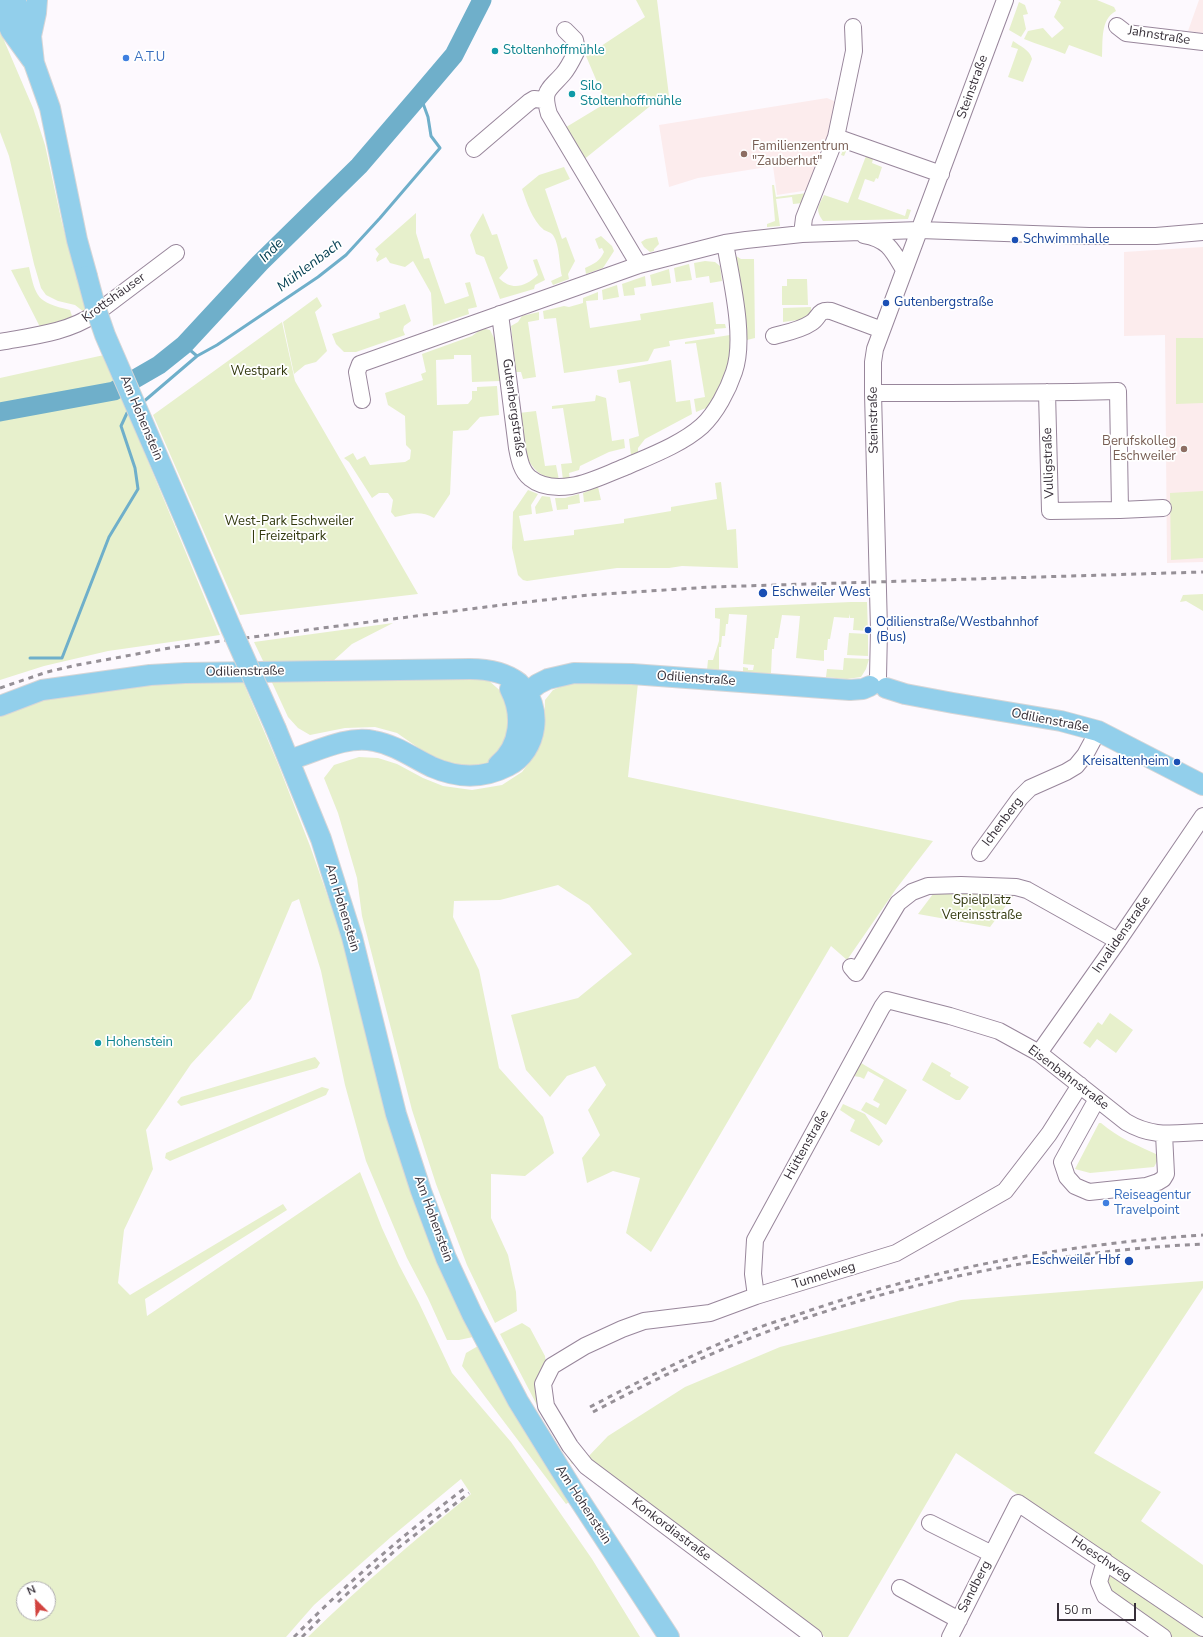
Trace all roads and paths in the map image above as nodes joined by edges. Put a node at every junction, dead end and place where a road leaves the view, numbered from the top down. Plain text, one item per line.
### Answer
1 (15, 0) edge
2 (37, 0) edge
3 (1005, 0) edge
4 (0, 7) edge
5 (1117, 26) dead end
6 (853, 27) dead end
7 (565, 30) dead end
8 (31, 36) junction
9 (1203, 42) edge
10 (34, 63) junction
11 (545, 100) junction
12 (836, 137) junction
13 (474, 149) dead end
14 (941, 174) junction
15 (920, 230) junction
16 (849, 232) junction
17 (1203, 232) edge
18 (802, 234) junction
19 (725, 243) junction
20 (176, 253) dead end
21 (639, 265) junction
22 (904, 270) junction
23 (500, 314) junction
24 (882, 330) junction
25 (774, 336) dead end
26 (0, 342) edge
27 (1047, 392) junction
28 (873, 393) junction
29 (362, 400) dead end
30 (1163, 508) dead end
31 (1120, 510) junction
32 (878, 684) junction
33 (521, 697) junction
34 (0, 706) edge
35 (1098, 731) junction
36 (289, 760) junction
37 (1203, 785) edge
38 (1203, 816) edge
39 (980, 853) dead end
40 (1118, 941) junction
41 (851, 968) dead end
42 (887, 1000) joint
43 (1039, 1053) junction
44 (1080, 1085) junction
45 (1097, 1099) junction
46 (1202, 1132) edge
47 (1164, 1134) junction
48 (756, 1296) junction
49 (546, 1406) joint
50 (1018, 1503) joint
51 (930, 1523) dead end
52 (992, 1554) junction
53 (1105, 1562) junction
54 (900, 1588) dead end
55 (959, 1620) junction
56 (1203, 1628) edge
57 (1144, 1632) edge
58 (669, 1637) edge
59 (814, 1637) edge
60 (950, 1637) edge
61 (1163, 1637) edge

1 - 8 main road, Am Hohenstein
2 - 8 main road
3 - 14 street, Steinstraße
4 - 10 main road, Am Hohenstein
5 - 9 street, Jahnstraße
6 - 12 street
7 - 11 street
8 - 10 main road, Am Hohenstein
10 - 36 main road, Am Hohenstein, bridge
11 - 13 street
11 - 21 street
12 - 14 street
12 - 18 street
14 - 15 street, Steinstraße
15 - 16 street
15 - 17 street
15 - 22 street, Steinstraße
16 - 18 street
16 - 22 street
18 - 19 street
19 - 21 street
19 - 23 street, Gutenbergstraße
20 - 26 street, Krottshäuser
21 - 23 street
22 - 24 street, Steinstraße
23 - 29 street
24 - 25 street
24 - 28 street, Steinstraße
27 - 28 street
27 - 31 street, Vulligstraße
27 - 31 street
28 - 32 street, Steinstraße
30 - 31 street, Vulligstraße
32 - 33 main road, Odilienstraße
32 - 35 main road, Odilienstraße
33 - 34 main road, Odilienstraße
33 - 36 main road
35 - 37 main road, Odilienstraße
35 - 39 street, Ichenberg
36 - 58 main road, Am Hohenstein
38 - 40 street, Invalidenstraße
40 - 41 street
40 - 43 street, Invalidenstraße
42 - 43 street, Eisenbahnstraße
42 - 48 street, Hüttenstraße
43 - 44 street, Eisenbahnstraße
44 - 45 street, Eisenbahnstraße
44 - 48 street, Tunnelweg
45 - 47 street, Eisenbahnstraße
45 - 47 street
46 - 47 street, Eisenbahnstraße
48 - 49 street, Tunnelweg
49 - 59 street, Konkordiastraße
50 - 52 street, Sandberg
50 - 53 street, Hoeschweg
51 - 52 street, Sandberg
52 - 55 street, Sandberg
53 - 56 street, Hoeschweg
53 - 57 street
54 - 55 street, Sandberg
55 - 60 street, Sandberg
57 - 61 street

